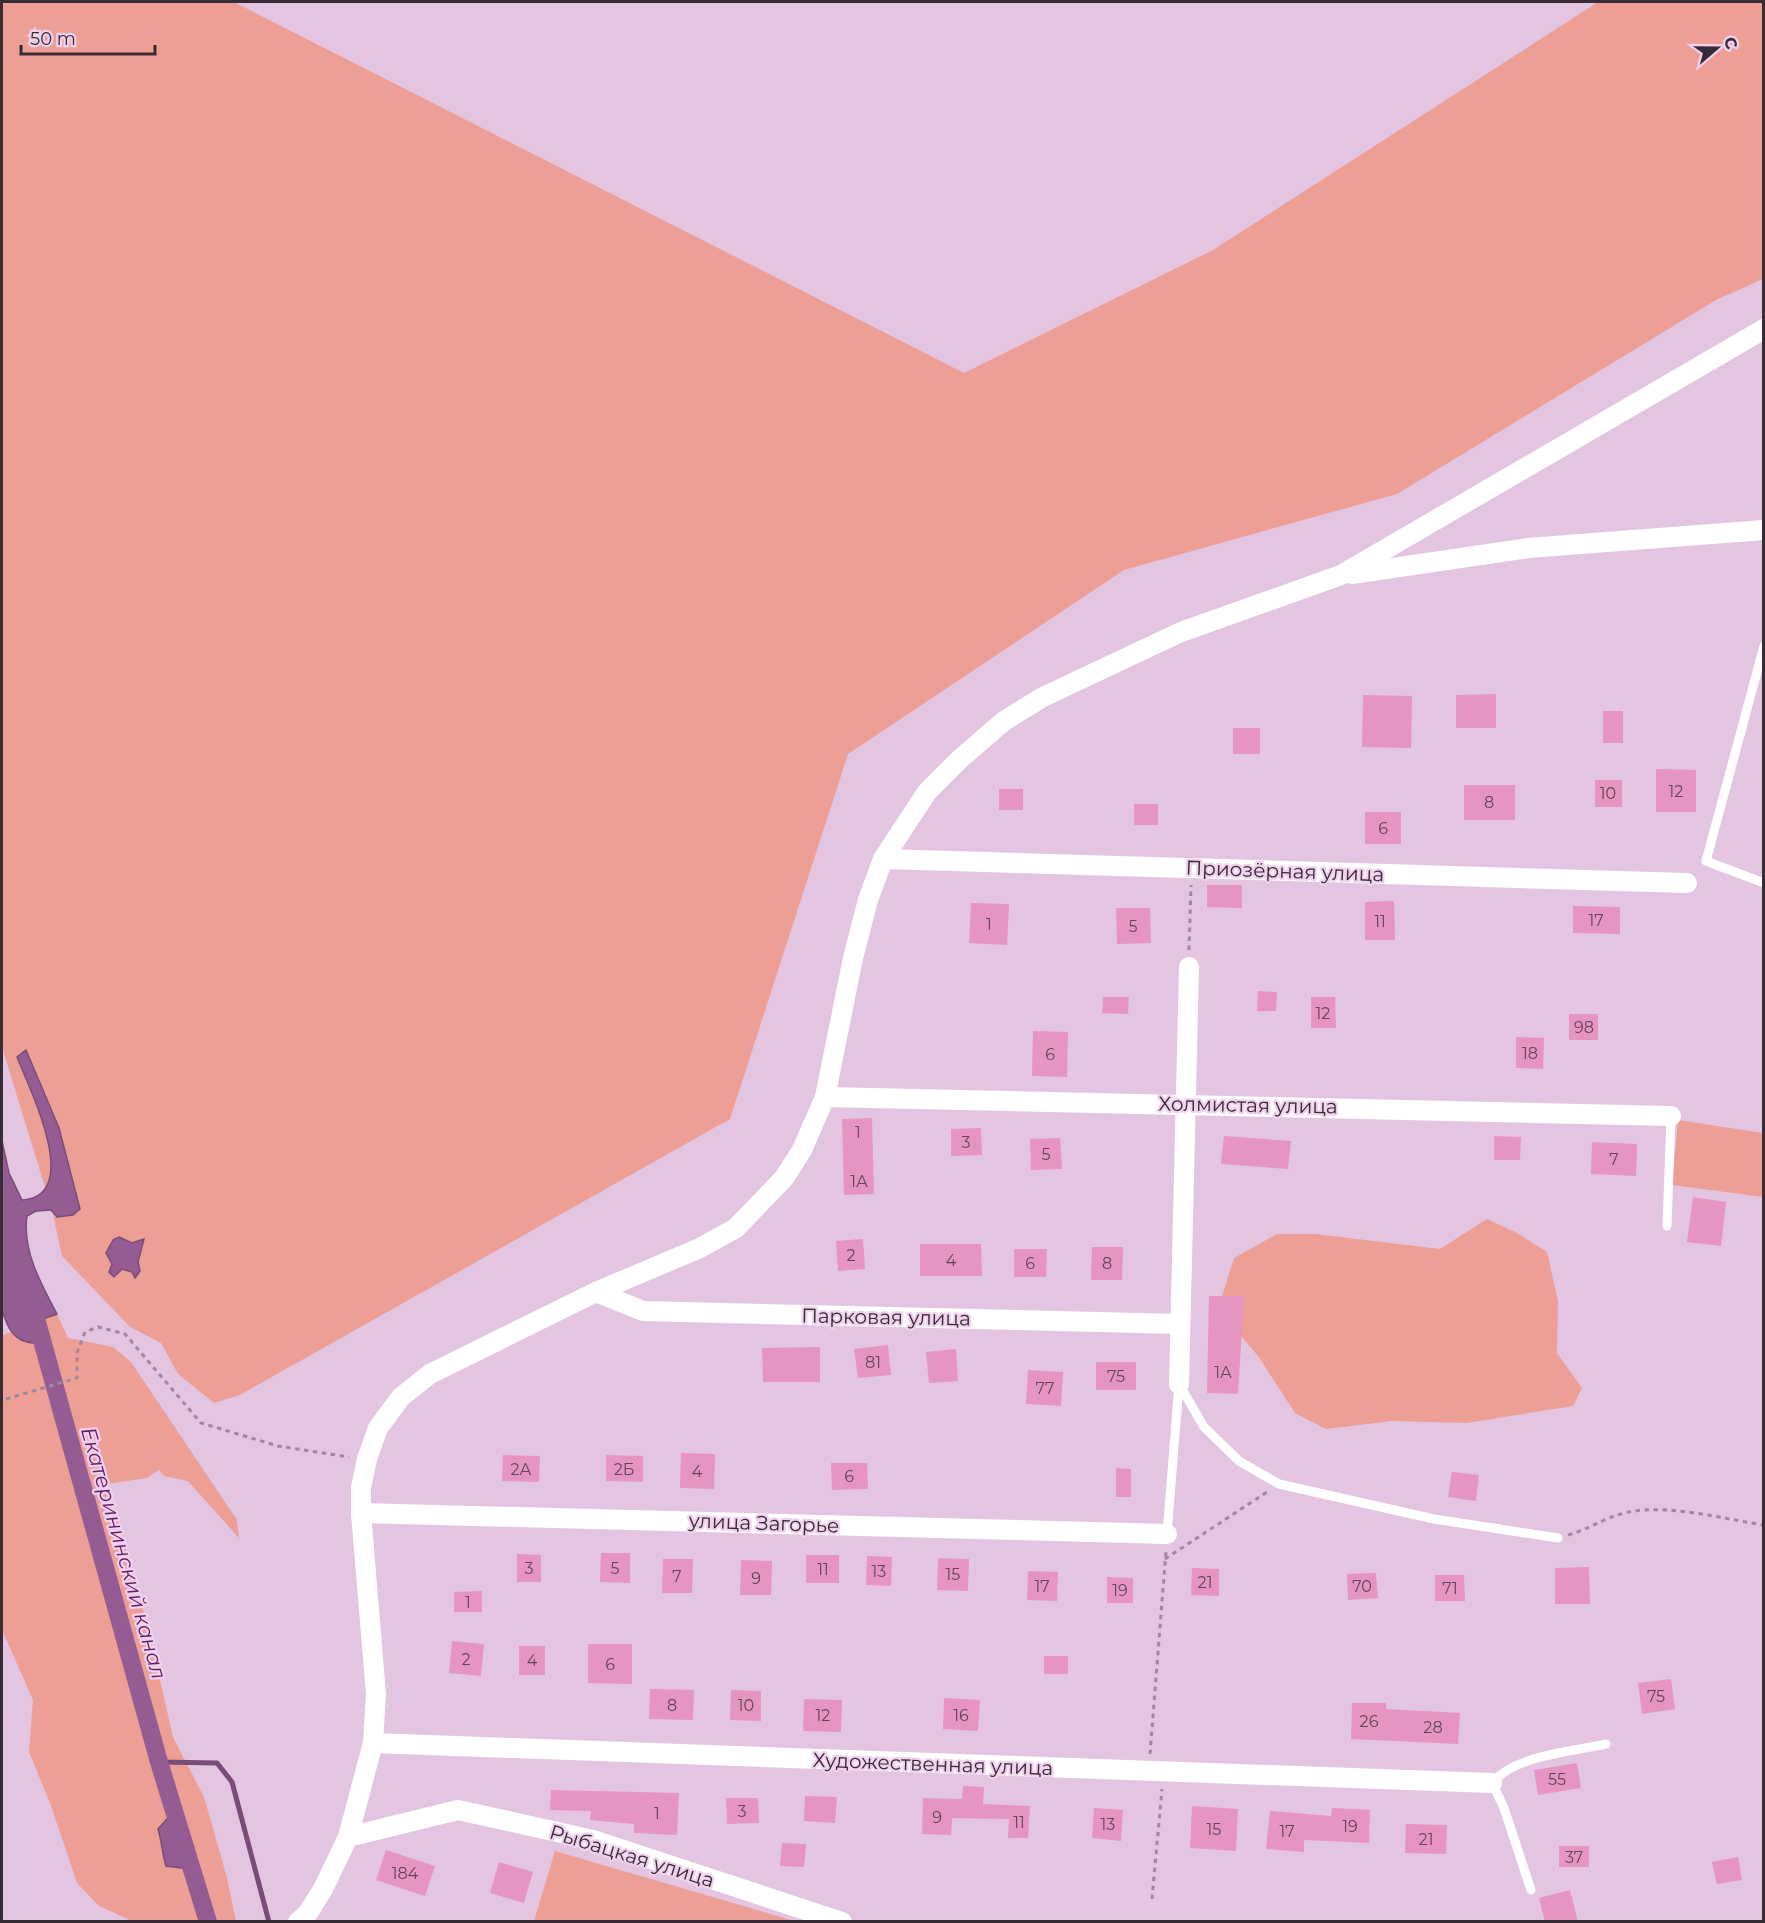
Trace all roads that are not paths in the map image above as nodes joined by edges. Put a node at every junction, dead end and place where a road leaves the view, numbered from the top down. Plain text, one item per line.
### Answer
1 (1764, 329) edge
2 (1764, 530) edge
3 (1341, 575) junction
4 (1764, 646) edge
5 (883, 859) junction
6 (1687, 883) dead end
7 (1764, 883) edge
8 (1188, 967) road end
9 (825, 1096) junction
10 (1186, 1104) junction
11 (1671, 1116) joint
12 (1667, 1226) dead end
13 (596, 1292) junction
14 (1180, 1324) junction
15 (1179, 1384) junction
16 (361, 1513) junction
17 (1167, 1534) joint
18 (1558, 1538) road end
19 (373, 1743) junction
20 (1606, 1744) dead end
21 (1492, 1783) junction
22 (348, 1837) junction
23 (1531, 1890) dead end
24 (298, 1922) edge
25 (842, 1922) edge

1 - 3 street
2 - 3 street
3 - 5 street
4 - 7 lane
5 - 6 street, Приозёрная улица
5 - 9 street
8 - 10 street
9 - 10 street, Холмистая улица
9 - 13 street
10 - 11 street, Холмистая улица
10 - 14 street
11 - 12 lane
13 - 14 street, Парковая улица
13 - 16 street
14 - 15 street
15 - 17 lane
15 - 18 lane
16 - 17 street, улица Загорье
16 - 19 street
19 - 21 street, Художественная улица
19 - 22 street
20 - 21 lane
21 - 23 lane
22 - 24 street
22 - 25 street, Рыбацкая улица

